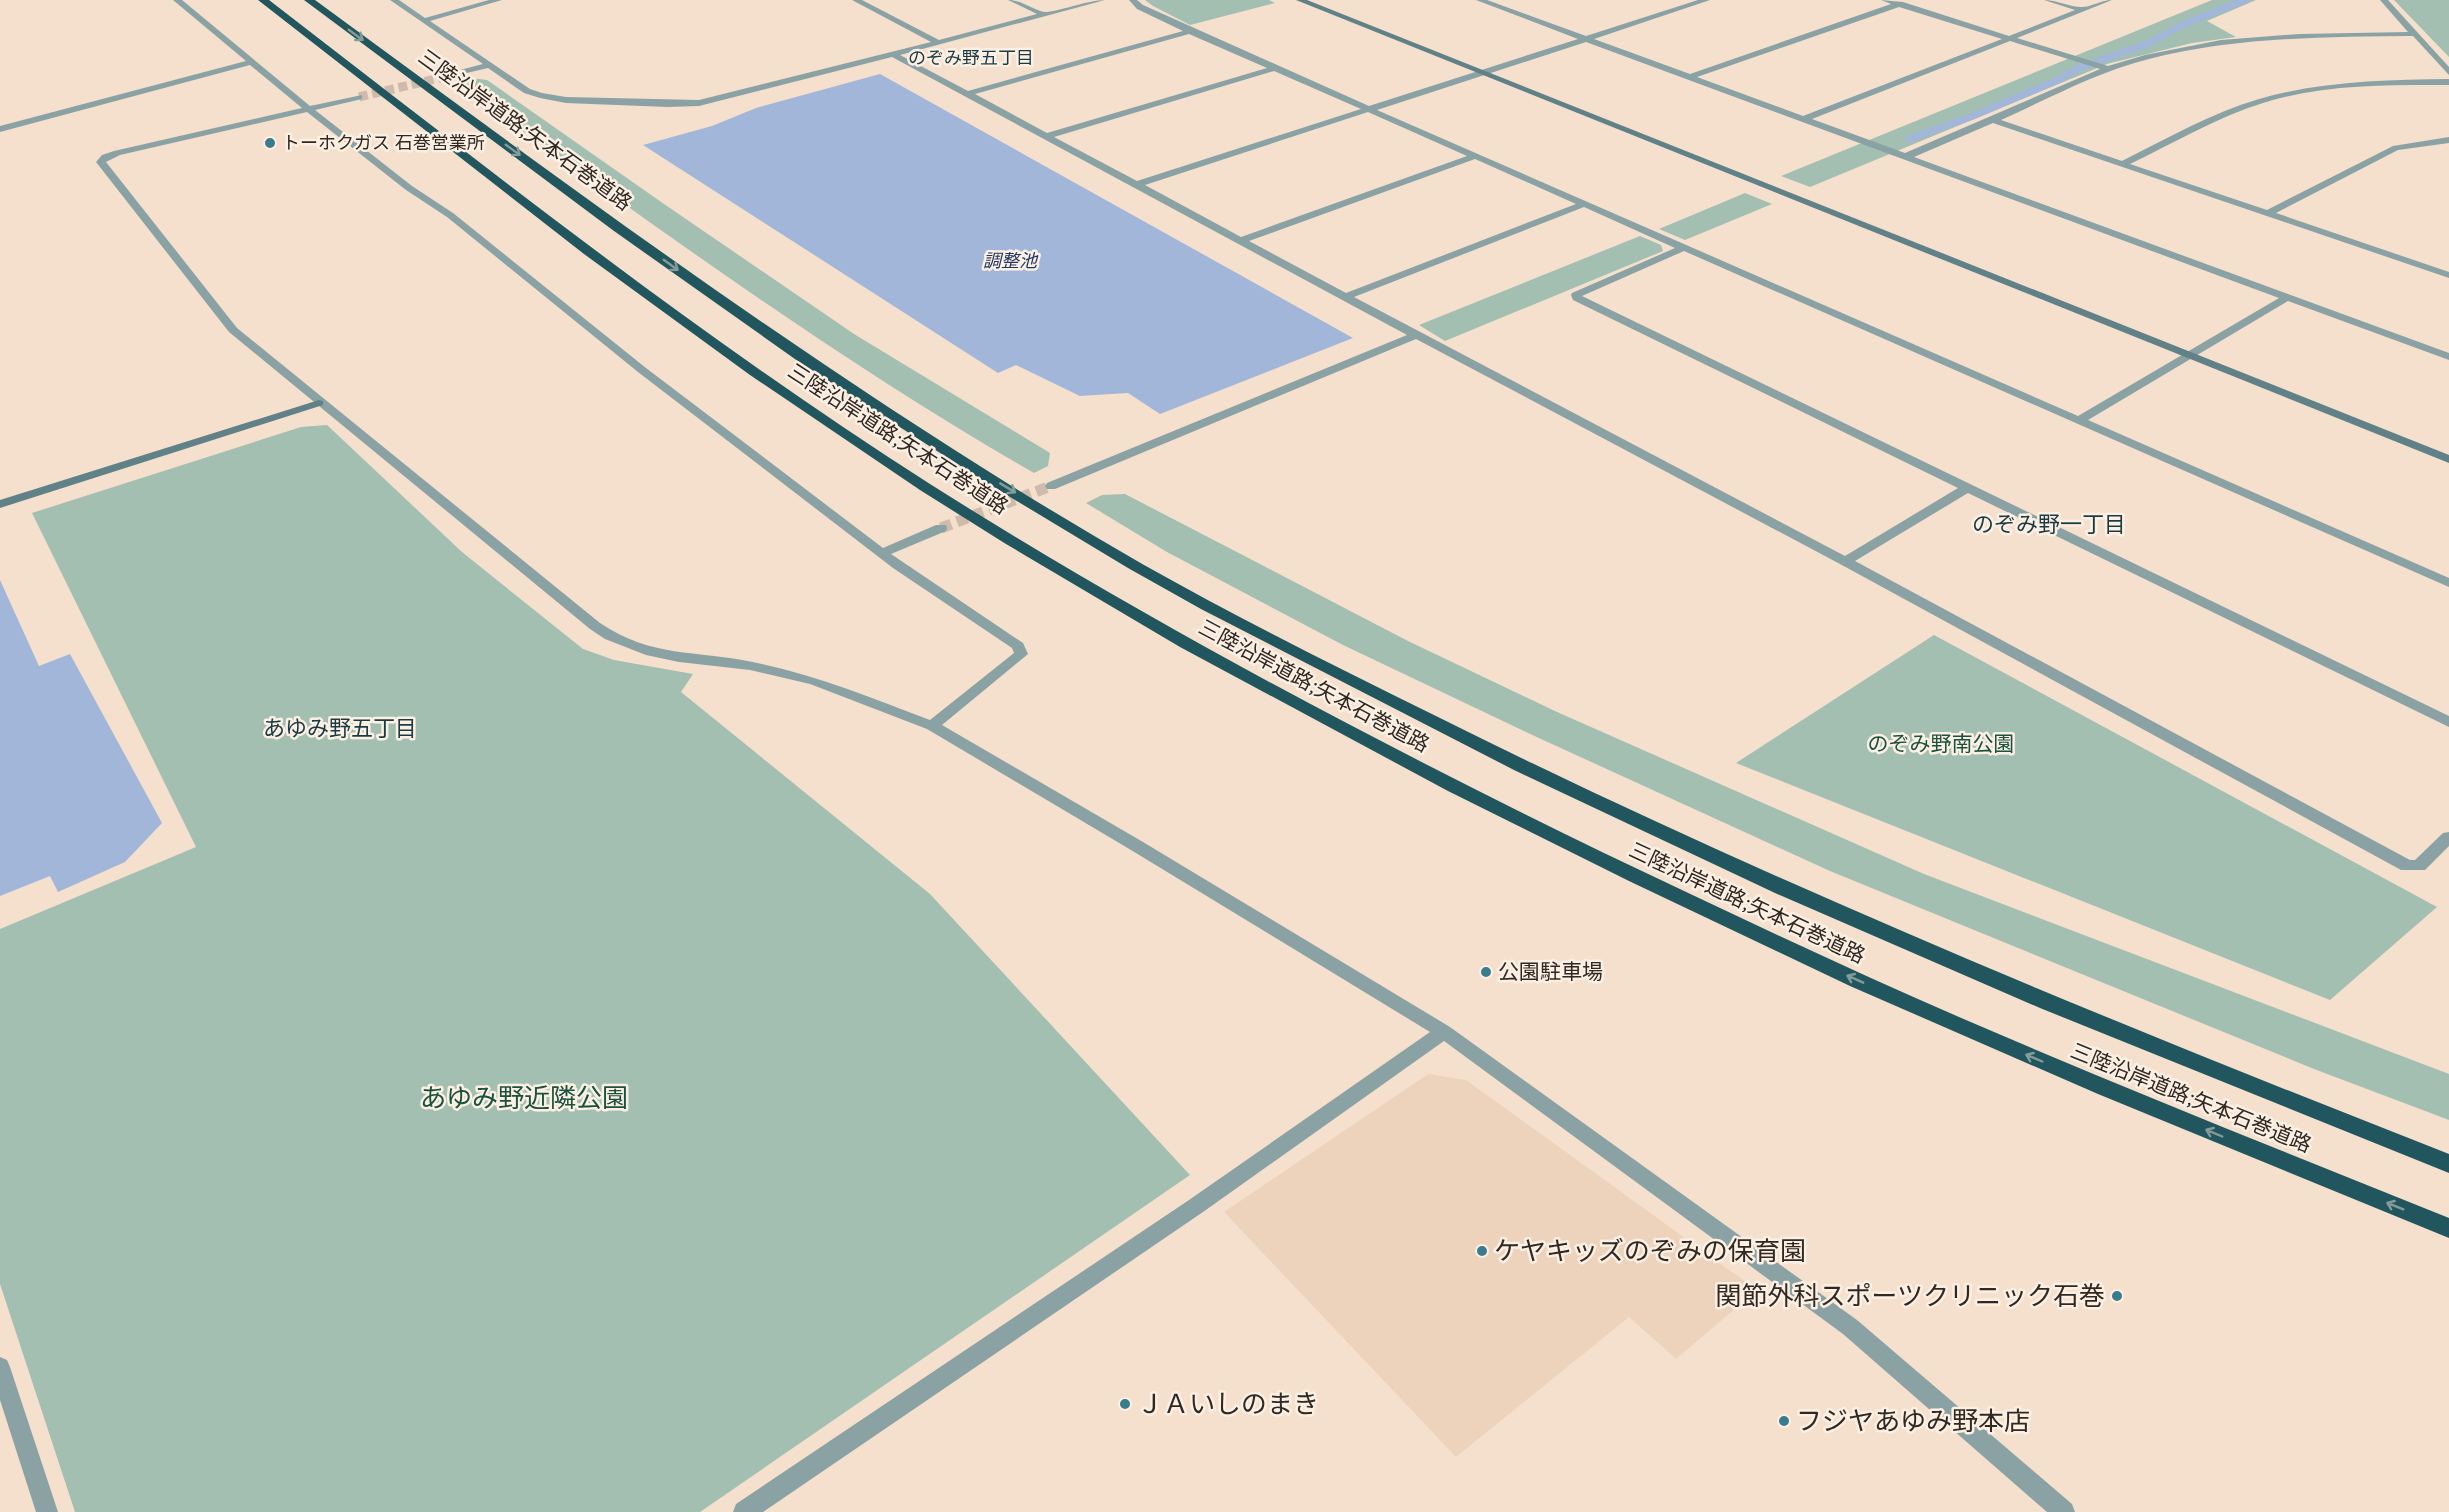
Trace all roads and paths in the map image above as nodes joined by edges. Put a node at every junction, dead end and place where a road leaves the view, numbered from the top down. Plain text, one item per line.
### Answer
1 (177, 0) edge
2 (262, 0) edge
3 (309, 0) edge
4 (394, 0) edge
5 (498, 0) edge
6 (856, 0) edge
7 (1012, 0) edge
8 (1101, 0) edge
9 (1133, 0) edge
10 (1300, 0) edge
11 (1498, 0) edge
12 (1706, 0) edge
13 (1885, 0) edge
14 (2048, 0) edge
15 (2108, 0) edge
16 (2384, 0) edge
17 (1484, 2) edge
18 (1900, 4) junction
19 (2082, 10) junction
20 (1043, 14) junction
21 (425, 20) junction
22 (1190, 31) junction
23 (2416, 34) junction
24 (1587, 39) junction
25 (2012, 39) junction
26 (938, 42) junction
27 (893, 54) junction
28 (251, 62) junction
29 (490, 65) junction
30 (1275, 68) junction
31 (2108, 69) junction
32 (2449, 72) edge
33 (1482, 73) junction
34 (444, 76) tunnel mouth
35 (1690, 77) junction
36 (2449, 82) edge
37 (967, 94) junction
38 (359, 97) tunnel mouth
39 (309, 109) junction
40 (1369, 110) junction
41 (1804, 119) junction
42 (1993, 120) junction
43 (0, 129) edge
44 (1048, 136) junction
45 (2449, 140) edge
46 (1476, 156) junction
47 (1907, 156) junction
48 (2122, 164) junction
49 (1136, 184) junction
50 (1584, 204) junction
51 (2269, 213) junction
52 (1242, 240) junction
53 (1685, 248) junction
54 (2449, 260) edge
55 (2436, 270) junction
56 (2449, 275) edge
57 (1346, 297) junction
58 (2288, 297) junction
59 (1416, 335) junction
60 (2189, 356) junction
61 (2449, 357) edge
62 (319, 403) junction
63 (2080, 420) junction
64 (2449, 459) edge
65 (1051, 486) tunnel mouth
66 (1966, 489) junction
67 (0, 504) edge
68 (941, 528) tunnel mouth
69 (884, 552) junction
70 (1845, 561) junction
71 (2449, 583) edge
72 (2449, 722) edge
73 (932, 726) junction
74 (2449, 837) edge
75 (1444, 1032) junction
76 (2449, 1164) edge
77 (2449, 1228) edge
78 (0, 1367) edge
79 (47, 1512) edge
80 (744, 1512) edge
81 (2064, 1512) edge

1 - 28 street
77 -> 2 highway, 三陸沿岸道路;矢本石巻道路
3 -> 76 highway, 三陸沿岸道路;矢本石巻道路
4 - 21 street
5 - 21 street
6 - 26 street
7 - 20 street
8 - 20 street
9 - 22 street
10 - 33 street
11 - 17 street
12 - 24 street
13 - 18 street
14 - 19 street
15 - 19 street
16 - 23 street
17 - 24 street
18 - 25 street
18 - 35 street
19 - 25 street
20 - 26 street
21 - 29 street
22 - 30 street
22 - 37 street
23 - 31 street
23 - 32 street
24 - 33 street
24 - 35 street
25 - 31 street
25 - 41 street
26 - 27 street
27 - 29 street
27 - 37 street
28 - 39 street
28 - 43 street
29 - 34 street
30 - 40 street
30 - 44 street
31 - 42 street
33 - 40 street
33 - 60 street
35 - 41 street
36 - 48 street
37 - 44 street
38 - 39 street
39 - 62 street
39 - 69 street
40 - 46 street
40 - 49 street
41 - 47 street
42 - 47 street
42 - 48 street
44 - 49 street
45 - 51 street
46 - 50 street
46 - 52 street
47 - 58 street
48 - 51 street
49 - 52 street
50 - 53 street
50 - 57 street
51 - 55 street
52 - 57 street
53 - 63 street
53 - 66 street
54 - 55 street
55 - 56 street
57 - 59 street
58 - 60 street
58 - 61 street
59 - 65 street
59 - 70 street
60 - 63 street
60 - 64 street
62 - 67 street
62 - 73 street
63 - 71 street
66 - 70 street
66 - 72 street
68 - 69 street
69 - 73 street
70 - 74 street
73 - 75 street
75 - 80 street
75 - 81 street
78 - 79 street

